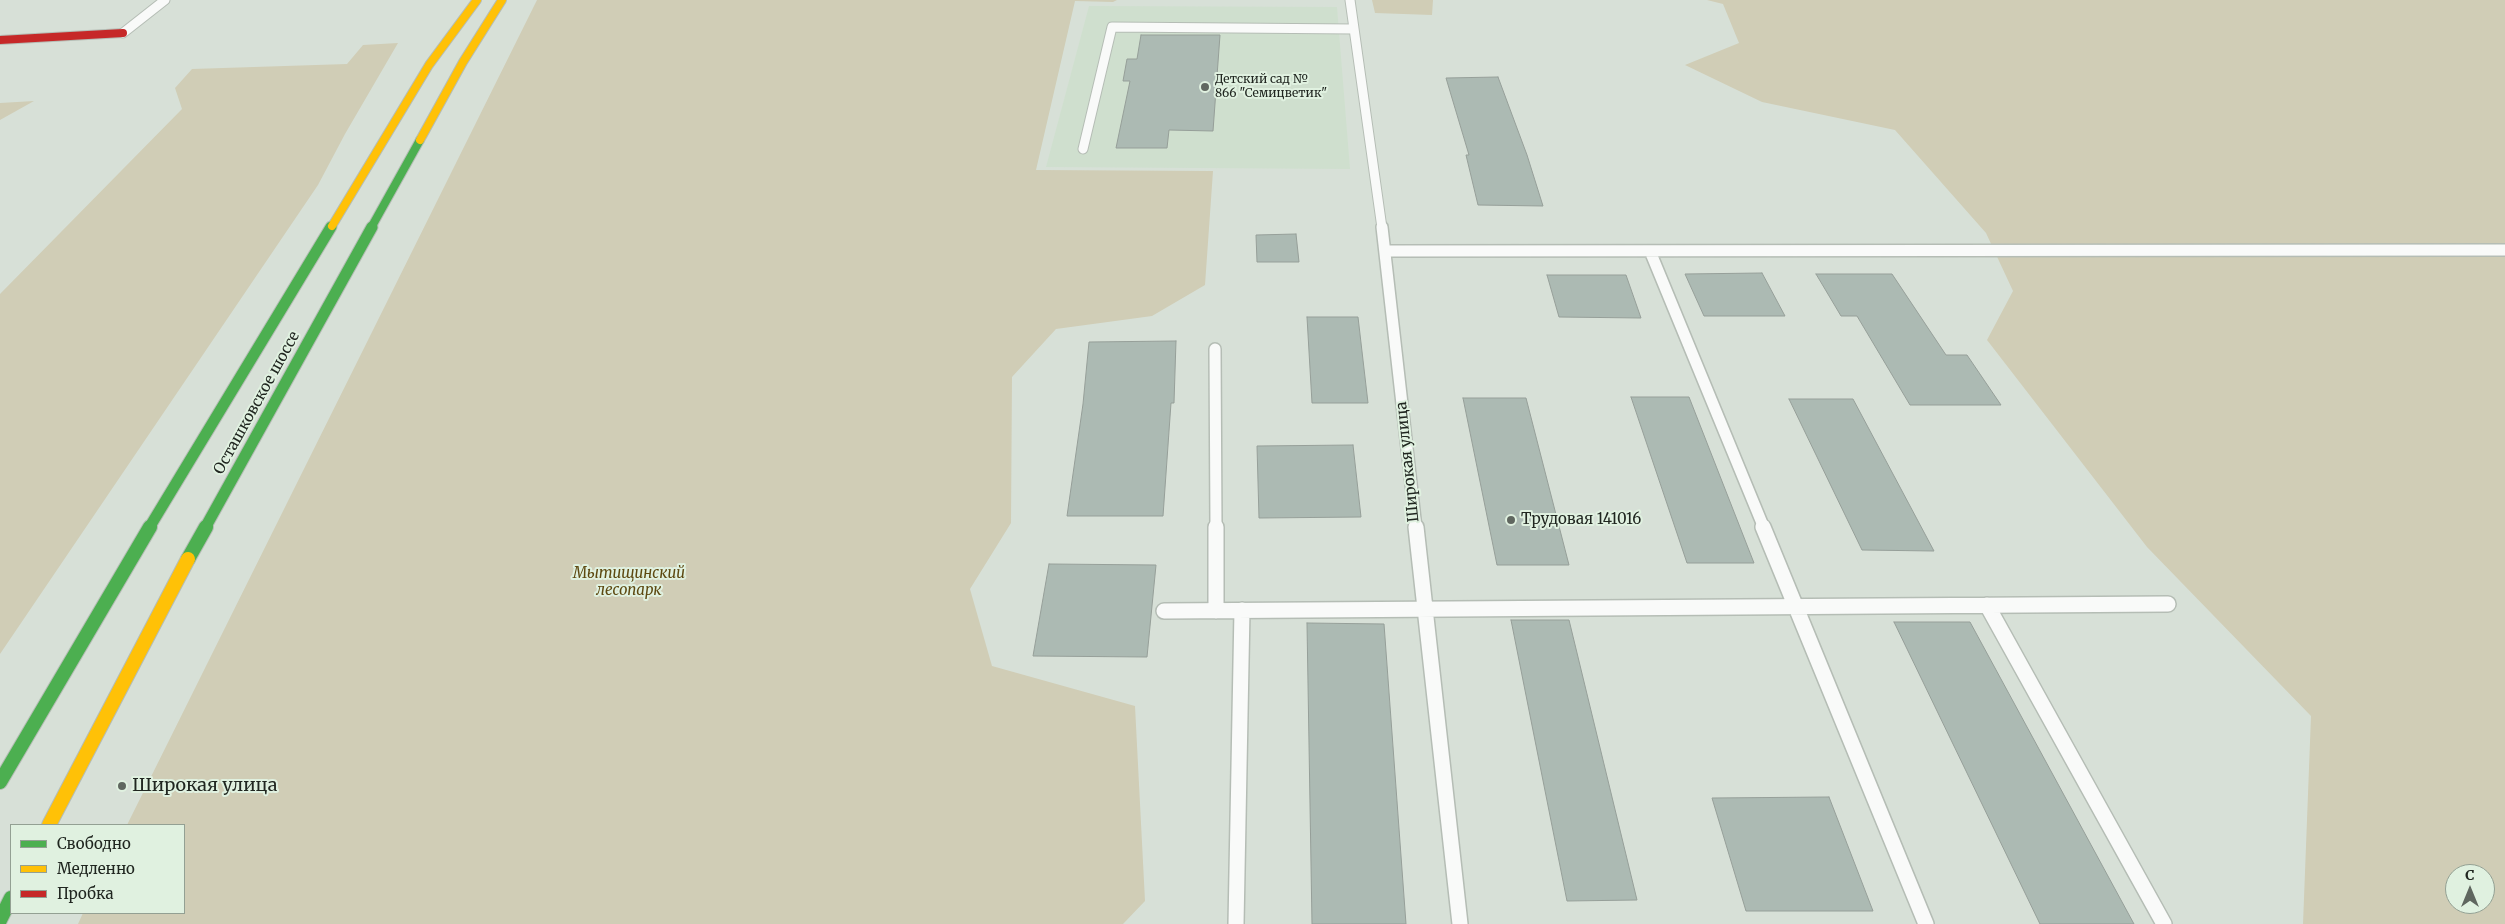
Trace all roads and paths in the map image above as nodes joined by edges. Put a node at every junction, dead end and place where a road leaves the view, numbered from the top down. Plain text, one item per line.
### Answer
1 (165, 0) edge
2 (477, 0) edge
3 (502, 0) edge
4 (1350, 0) edge
5 (1354, 28) junction
6 (123, 33) joint
7 (0, 40) edge
8 (1084, 149) dead end
9 (2505, 250) edge
10 (1384, 251) junction
11 (1650, 251) junction
12 (1215, 349) dead end
13 (2168, 604) dead end
14 (1987, 605) junction
15 (1796, 607) junction
16 (1242, 610) junction
17 (1425, 610) junction
18 (1164, 611) dead end
19 (1216, 611) junction
20 (0, 782) edge
21 (50, 824) edge
22 (10, 900) edge
23 (0, 920) edge
24 (1236, 924) edge
25 (1460, 924) edge
26 (1926, 924) edge
27 (2164, 924) edge

1 - 6 lane
2 - 20 main road, Осташковское шоссе
3 - 21 main road, Осташковское шоссе
4 - 5 lane, Широкая улица
5 - 8 lane
5 - 10 lane, Широкая улица
6 - 7 main road
9 - 11 lane
10 - 11 lane
10 - 17 lane, Широкая улица
11 - 15 lane
12 - 19 lane
13 - 14 lane
14 - 15 lane
14 - 27 lane
15 - 17 lane
15 - 26 lane
16 - 17 lane
16 - 19 lane
16 - 24 lane
17 - 25 lane, Широкая улица
18 - 19 lane
22 - 23 main road

